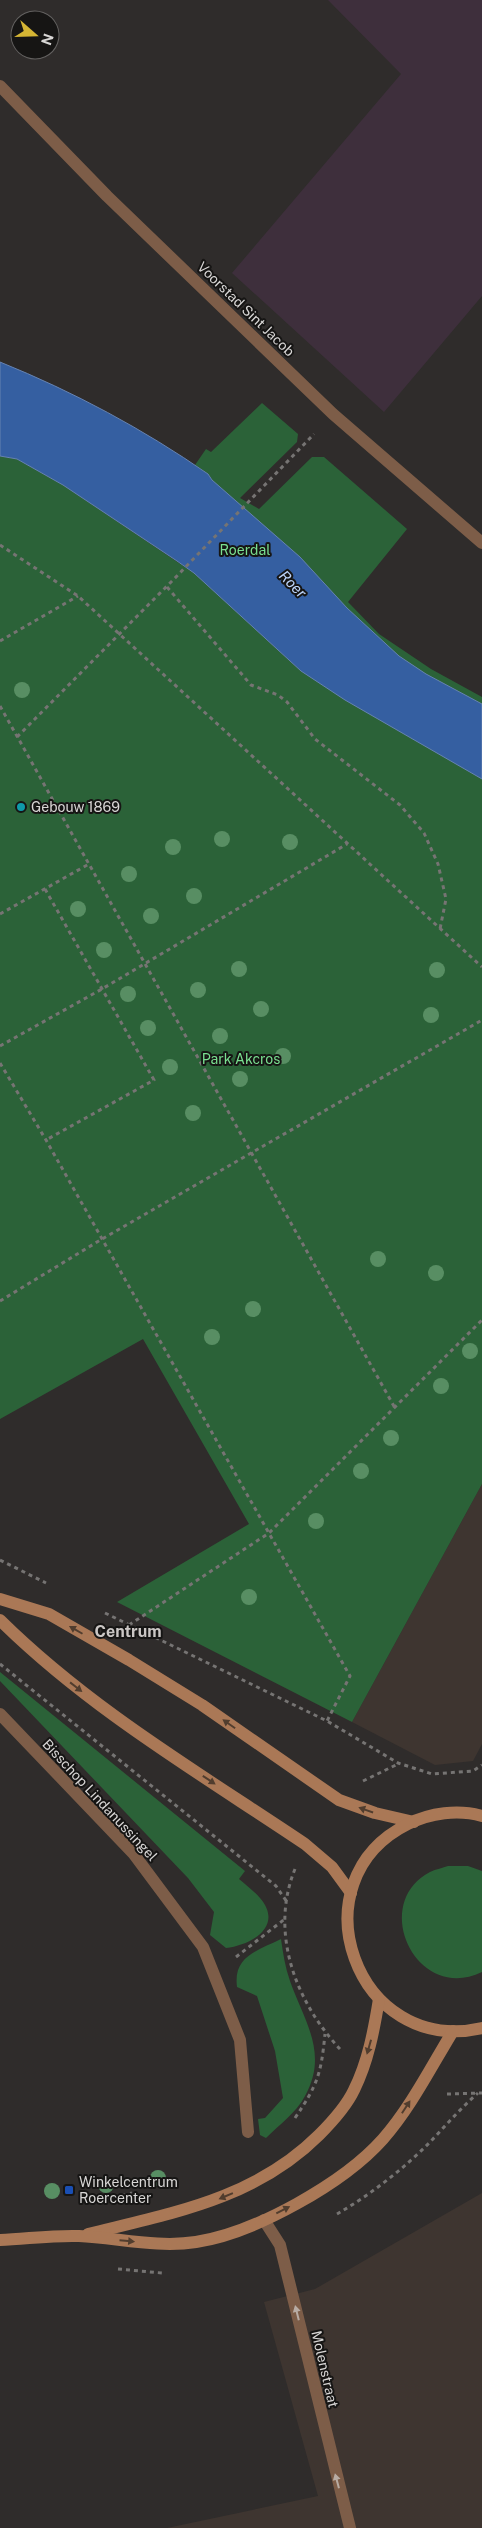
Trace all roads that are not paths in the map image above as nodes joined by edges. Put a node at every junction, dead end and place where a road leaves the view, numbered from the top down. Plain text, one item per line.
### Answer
1 (0, 86) edge
2 (482, 543) edge
3 (0, 1599) edge
4 (0, 1620) edge
5 (0, 1714) edge
6 (482, 1816) edge
7 (414, 1822) junction
8 (351, 1893) junction
9 (379, 1999) junction
10 (482, 2028) edge
11 (453, 2031) junction
12 (248, 2132) dead end
13 (264, 2220) junction
14 (79, 2236) junction
15 (0, 2240) edge
16 (350, 2528) edge

1 - 2 street, Voorstad Sint Jacob
7 -> 3 main road
4 -> 8 main road
5 - 12 street, Bisschop Lindanussingel
6 - 7 main road
7 - 8 main road
8 - 9 main road
9 - 11 main road
9 -> 14 main road
10 - 11 main road
13 -> 11 main road
14 -> 13 main road
16 -> 13 street, Molenstraat
14 - 15 main road

